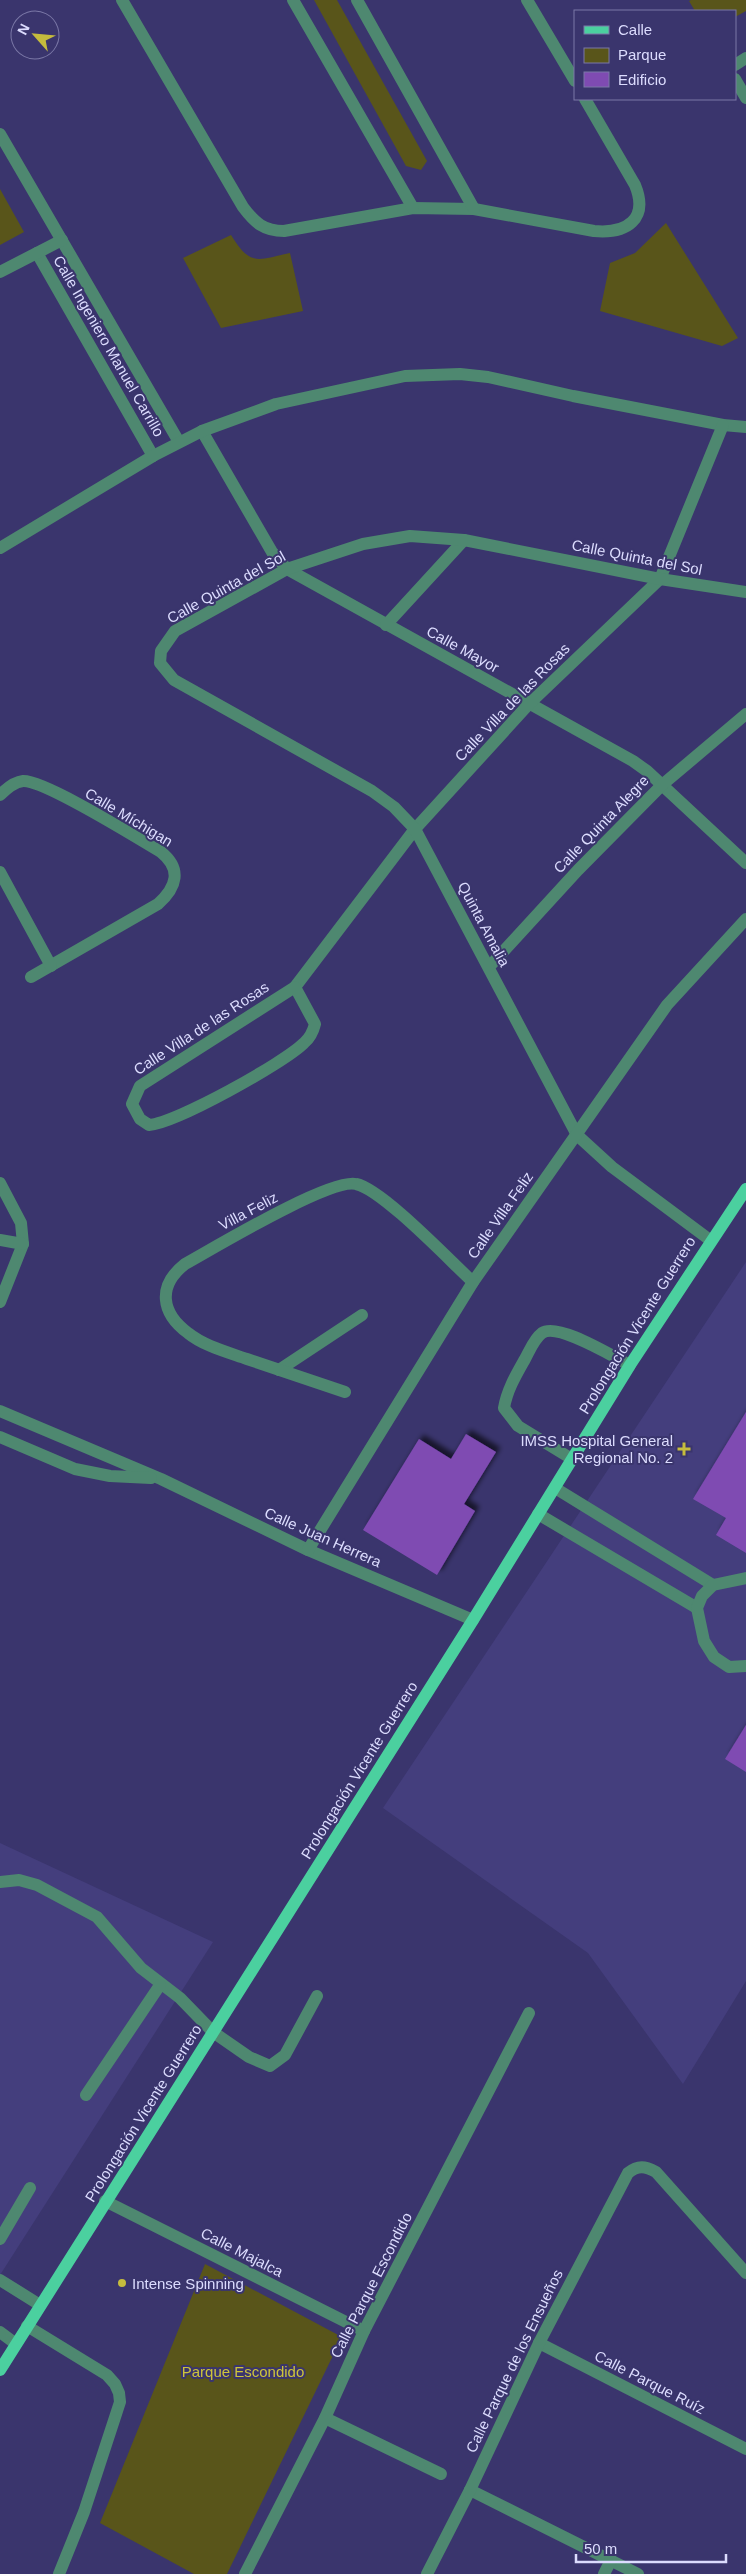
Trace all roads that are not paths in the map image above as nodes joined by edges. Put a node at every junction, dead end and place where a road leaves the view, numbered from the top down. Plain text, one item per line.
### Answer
1 (122, 0) edge
2 (293, 0) edge
3 (357, 0) edge
4 (527, 0) edge
5 (574, 79) edge
6 (736, 81) edge
7 (746, 98) edge
8 (586, 100) edge
9 (0, 134) edge
10 (413, 208) junction
11 (474, 209) junction
12 (62, 240) junction
13 (37, 253) junction
14 (0, 272) edge
15 (723, 425) junction
16 (746, 427) edge
17 (202, 431) junction
18 (179, 442) junction
19 (153, 456) junction
20 (464, 540) junction
21 (0, 548) edge
22 (287, 569) junction
23 (660, 579) junction
24 (746, 592) edge
25 (386, 625) junction
26 (174, 680) joint
27 (528, 704) junction
28 (746, 714) edge
29 (662, 785) junction
30 (0, 795) edge
31 (414, 829) junction
32 (746, 863) edge
33 (0, 872) edge
34 (746, 919) edge
35 (51, 966) junction
36 (489, 967) junction
37 (32, 977) dead end
38 (295, 987) junction
39 (577, 1136) junction
40 (0, 1183) edge
41 (746, 1189) edge
42 (0, 1240) edge
43 (710, 1240) junction
44 (23, 1244) junction
45 (472, 1282) junction
46 (0, 1302) edge
47 (362, 1315) dead end
48 (630, 1365) junction
49 (279, 1370) junction
50 (345, 1392) dead end
51 (0, 1411) edge
52 (0, 1437) edge
53 (572, 1459) junction
54 (161, 1478) junction
55 (554, 1488) junction
56 (538, 1514) junction
57 (308, 1550) junction
58 (746, 1578) edge
59 (713, 1585) junction
60 (697, 1608) junction
61 (473, 1620) junction
62 (746, 1666) edge
63 (0, 1882) edge
64 (160, 1986) junction
65 (317, 1996) dead end
66 (529, 2013) dead end
67 (213, 2032) junction
68 (86, 2095) dead end
69 (30, 2188) dead end
70 (105, 2201) junction
71 (0, 2239) edge
72 (746, 2274) edge
73 (0, 2280) edge
74 (40, 2305) junction
75 (27, 2326) junction
76 (364, 2331) junction
77 (0, 2332) edge
78 (539, 2343) junction
79 (16, 2344) junction
80 (0, 2370) edge
81 (325, 2418) junction
82 (746, 2449) edge
83 (441, 2474) dead end
84 (470, 2490) junction
85 (611, 2560) junction
86 (59, 2574) edge
87 (245, 2574) edge
88 (427, 2574) edge
89 (604, 2574) edge
90 (638, 2574) edge

1 - 10 street
2 - 10 street
3 - 11 street
4 - 5 street
6 - 7 street
8 - 11 street
9 - 12 street, Calle Ingeniero Manuel Carrillo
10 - 11 street
12 - 13 street, Calle Ingeniero Manuel Carrillo
12 - 18 street, Calle Ingeniero Manuel Carrillo
13 - 14 street, Calle Ingeniero Manuel Carrillo
13 - 19 street, Calle Ingeniero Manuel Carrillo
15 - 16 street
15 - 17 street
15 - 23 street, Calle Villa de las Rosas
17 - 18 street
17 - 22 street, Calle Mayor
18 - 19 street
19 - 21 street
20 - 22 street, Calle Quinta del Sol
20 - 23 street, Calle Quinta del Sol
20 - 25 street
22 - 25 street, Calle Mayor
22 - 26 street, Calle Quinta del Sol
23 - 24 street, Calle Quinta del Sol
23 - 27 street, Calle Villa de las Rosas
25 - 27 street, Calle Mayor
26 - 31 street, Quinta Amalia
27 - 29 street, Calle Mayor
27 - 31 street, Calle Villa de las Rosas
28 - 29 street, Calle Quinta Alegre
29 - 32 street, Calle Mayor
29 - 36 street, Calle Quinta Alegre
30 - 35 street, Calle Míchigan
31 - 36 street, Quinta Amalia
31 - 38 street, Calle Villa de las Rosas
33 - 35 street
34 - 39 street, Calle Villa Feliz
35 - 37 street, Calle Míchigan
36 - 39 street, Quinta Amalia
38 - 38 street, Calle Villa de las Rosas
39 - 43 street, Quinta Amalia
39 - 45 street, Calle Villa Feliz
40 - 44 street
41 - 43 main road, Prolongación Vicente Guerrero
42 - 44 street
43 - 48 main road, Prolongación Vicente Guerrero
44 - 46 street
45 - 49 street, Villa Feliz
45 - 57 street, Calle Villa Feliz
47 - 49 street
48 - 53 main road, Prolongación Vicente Guerrero
48 - 53 street
49 - 50 street, Villa Feliz
51 - 54 street, Calle Juan Herrera
52 - 54 street, Calle Juan Herrera
53 - 55 main road, Prolongación Vicente Guerrero
54 - 57 street, Calle Juan Herrera
55 - 56 main road, Prolongación Vicente Guerrero
55 - 59 street
56 - 60 street
56 - 61 main road, Prolongación Vicente Guerrero
57 - 61 street, Calle Juan Herrera
58 - 59 street
59 - 60 street
60 - 62 street
61 - 67 main road, Prolongación Vicente Guerrero
63 - 64 street
64 - 67 street
64 - 68 street
65 - 67 street
66 - 76 street, Calle Parque Escondido
67 - 70 main road, Prolongación Vicente Guerrero
69 - 71 street
70 - 74 main road, Prolongación Vicente Guerrero
70 - 76 street, Calle Majalca
72 - 78 street, Calle Parque de los Ensueños
73 - 74 street
74 - 75 main road, Prolongación Vicente Guerrero
75 - 79 main road, Prolongación Vicente Guerrero
75 - 86 street
76 - 81 street, Calle Parque Escondido
77 - 79 street
78 - 82 street, Calle Parque Ruíz
78 - 84 street, Calle Parque de los Ensueños
79 - 80 main road, Prolongación Vicente Guerrero
81 - 83 street
81 - 87 street, Calle Parque Escondido
84 - 85 street
84 - 88 street, Calle Parque de los Ensueños
85 - 89 street
85 - 90 street

